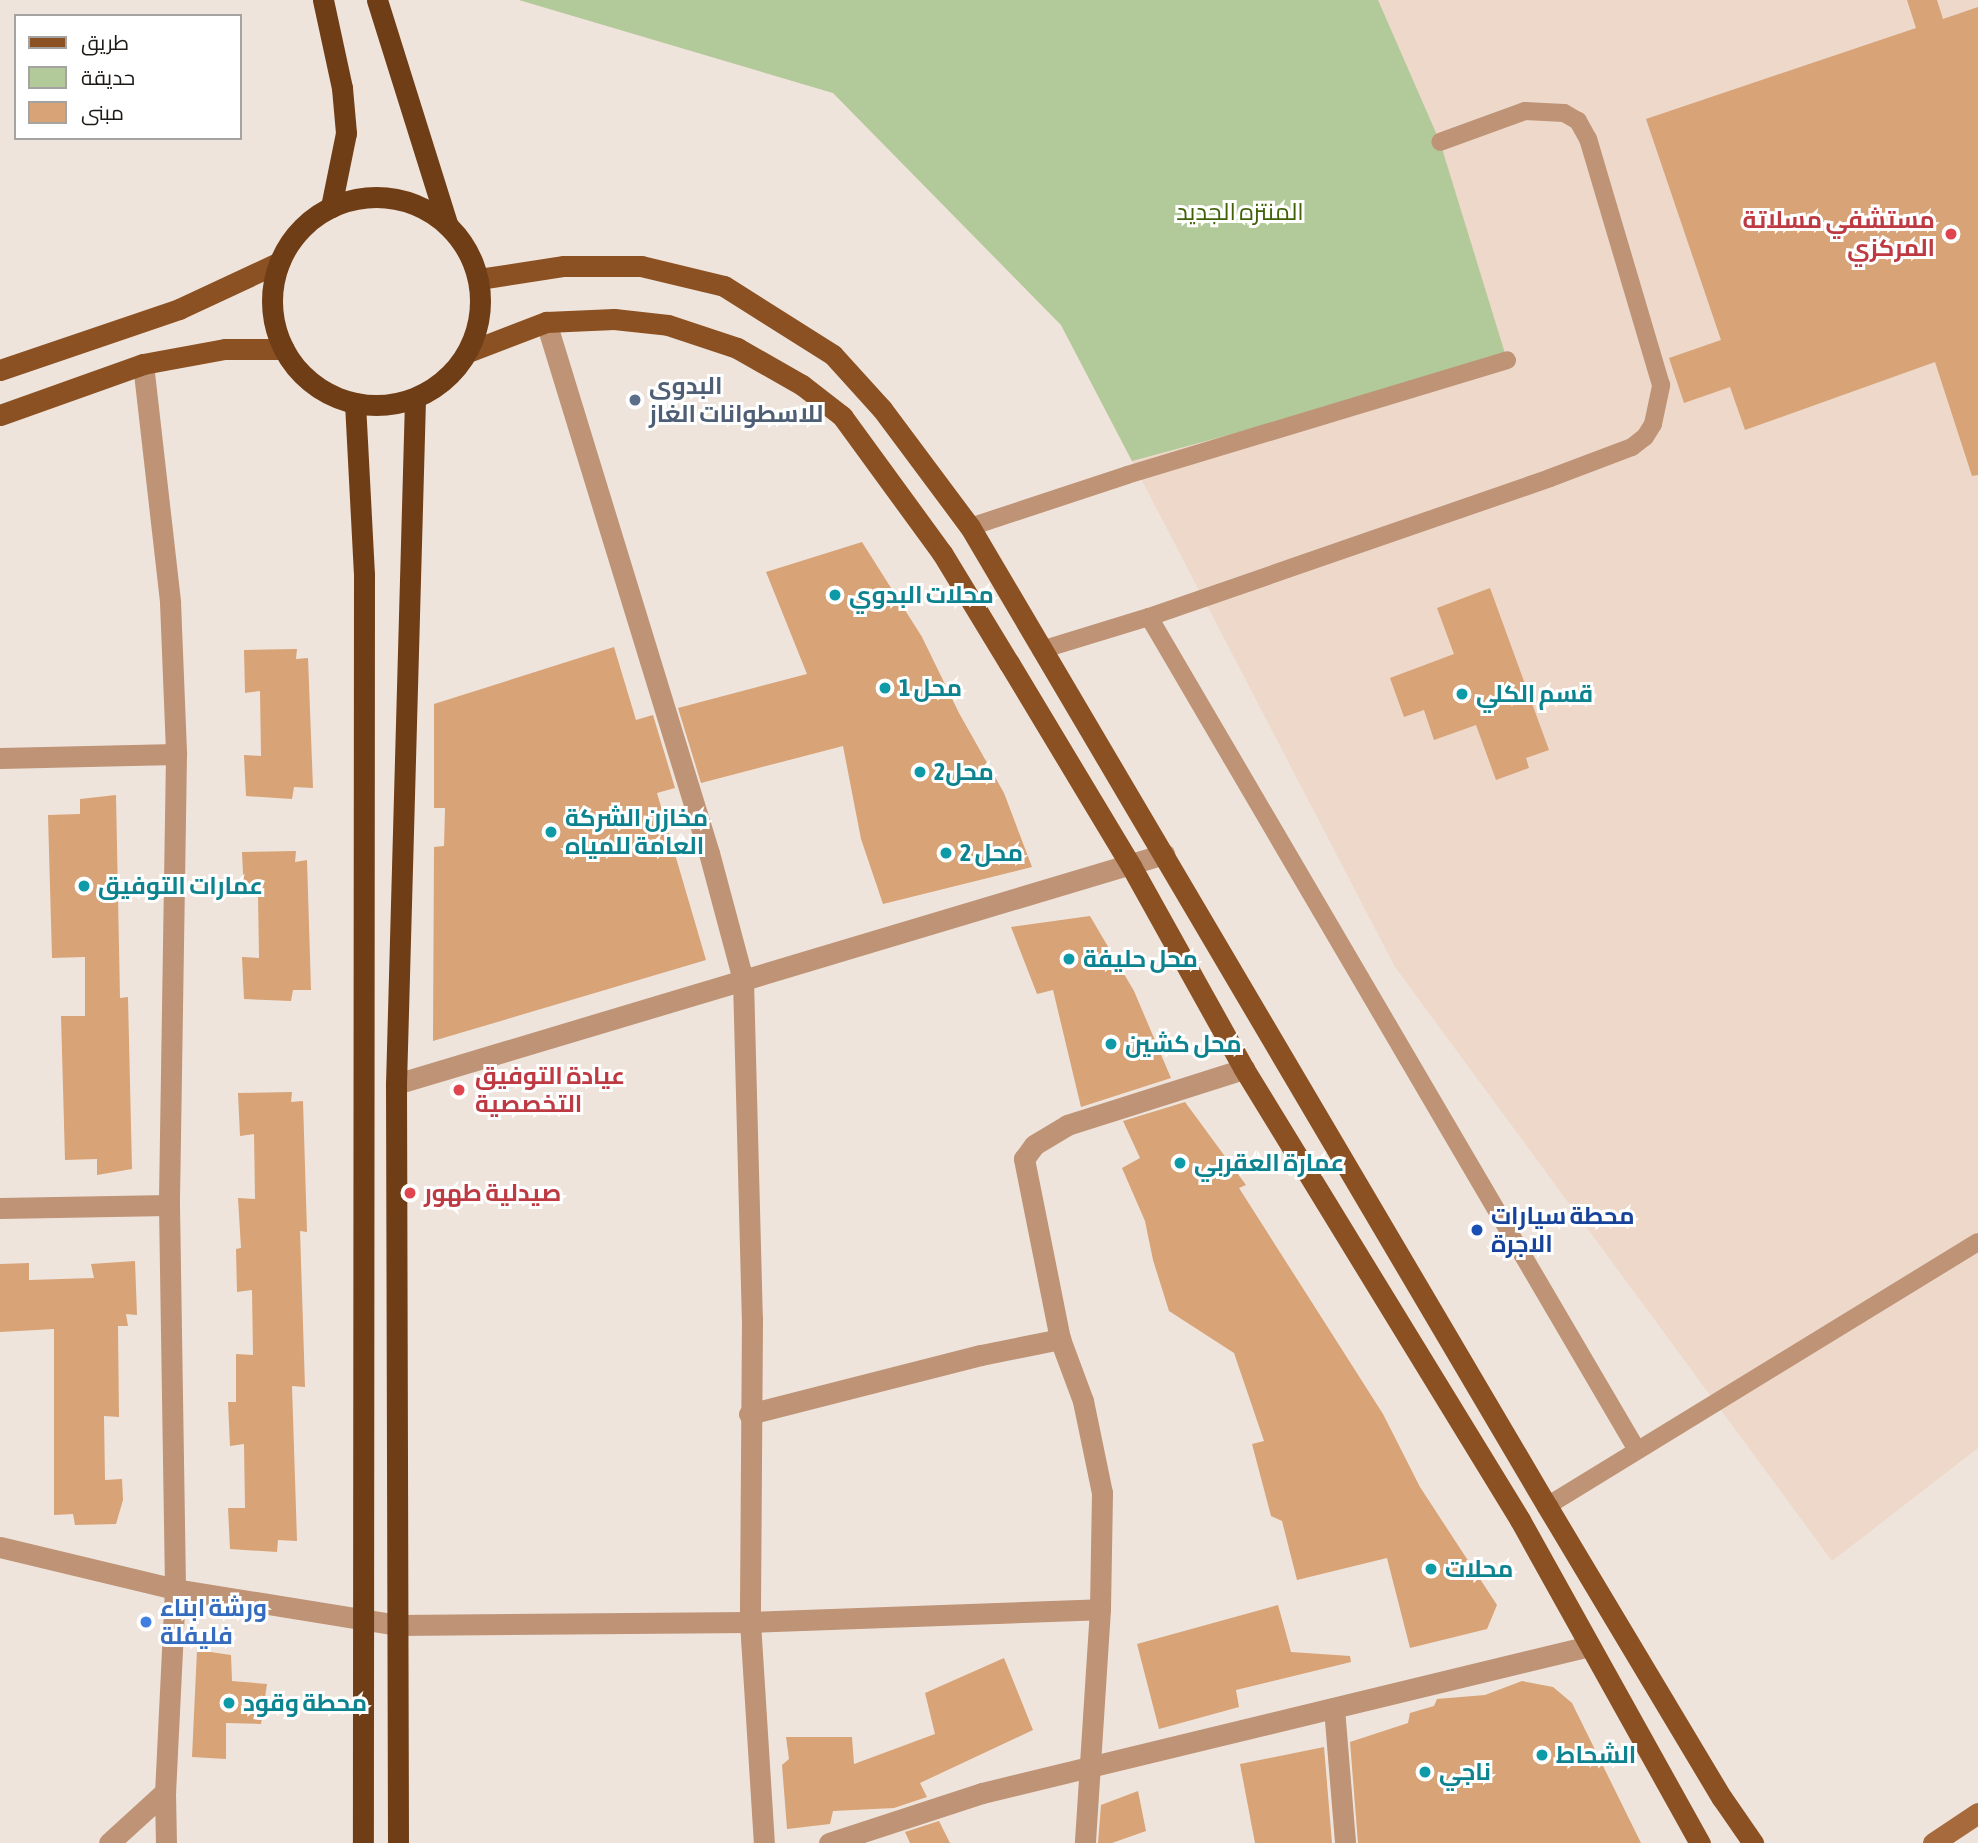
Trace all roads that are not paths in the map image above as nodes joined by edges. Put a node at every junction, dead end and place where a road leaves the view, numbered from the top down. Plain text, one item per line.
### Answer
1 (323, 0) edge
2 (377, 0) edge
3 (1440, 142) dead end
4 (331, 207) junction
5 (447, 223) junction
6 (280, 262) junction
7 (479, 279) junction
8 (546, 322) junction
9 (284, 349) junction
10 (468, 352) junction
11 (1507, 360) dead end
12 (143, 364) junction
13 (0, 370) edge
14 (415, 398) junction
15 (355, 403) junction
16 (0, 415) edge
17 (970, 527) junction
18 (1149, 617) junction
19 (1041, 650) junction
20 (1009, 663) junction
21 (176, 754) junction
22 (0, 758) edge
23 (1164, 854) junction
24 (1131, 866) junction
25 (743, 980) junction
26 (1244, 1069) junction
27 (397, 1084) junction
28 (169, 1205) junction
29 (0, 1208) edge
30 (1978, 1242) edge
31 (1060, 1339) junction
32 (749, 1414) junction
33 (1637, 1450) junction
34 (1547, 1506) junction
35 (1520, 1521) junction
36 (0, 1547) edge
37 (176, 1589) junction
38 (1100, 1609) junction
39 (364, 1622) junction
40 (750, 1622) junction
41 (397, 1625) junction
42 (1588, 1646) junction
43 (1334, 1708) junction
44 (1091, 1765) junction
45 (165, 1791) junction
46 (1978, 1813) edge
47 (109, 1843) edge
48 (166, 1843) edge
49 (363, 1843) edge
50 (398, 1843) edge
51 (764, 1843) edge
52 (829, 1843) edge
53 (1085, 1843) edge
54 (1345, 1843) edge
55 (1700, 1843) edge
56 (1753, 1843) edge
57 (1933, 1843) edge

1 - 4 highway
2 - 5 highway
3 - 18 lane
4 - 5 highway
4 - 6 highway
5 - 7 highway
6 - 9 highway
6 - 13 main road
7 - 10 highway
7 - 17 main road
8 - 10 main road
8 - 20 main road
8 - 25 street
9 - 12 main road
9 - 15 highway
10 - 14 highway
11 - 17 lane
12 - 16 main road
12 - 21 street
14 - 15 highway
14 - 27 highway
15 - 39 highway
17 - 19 main road
18 - 19 lane
18 - 33 lane
19 - 20 main road
19 - 23 main road
20 - 24 main road
21 - 22 street
21 - 28 street
23 - 24 street
23 - 34 main road
24 - 25 street
24 - 26 main road
25 - 27 street
25 - 32 street
26 - 31 street
26 - 35 main road
27 - 41 highway
28 - 29 street
28 - 37 street
30 - 33 lane
31 - 32 street
31 - 38 street
32 - 40 street
33 - 34 lane
34 - 35 main road
34 - 56 main road
35 - 42 main road
36 - 37 street
37 - 39 street
37 - 45 street
38 - 40 street
38 - 44 street
39 - 41 street
39 - 49 highway
40 - 41 street
40 - 51 street
41 - 50 highway
42 - 43 street
42 - 55 main road
43 - 44 street
43 - 54 street
44 - 52 street
44 - 53 street
45 - 47 street
45 - 48 street
46 - 57 main road

